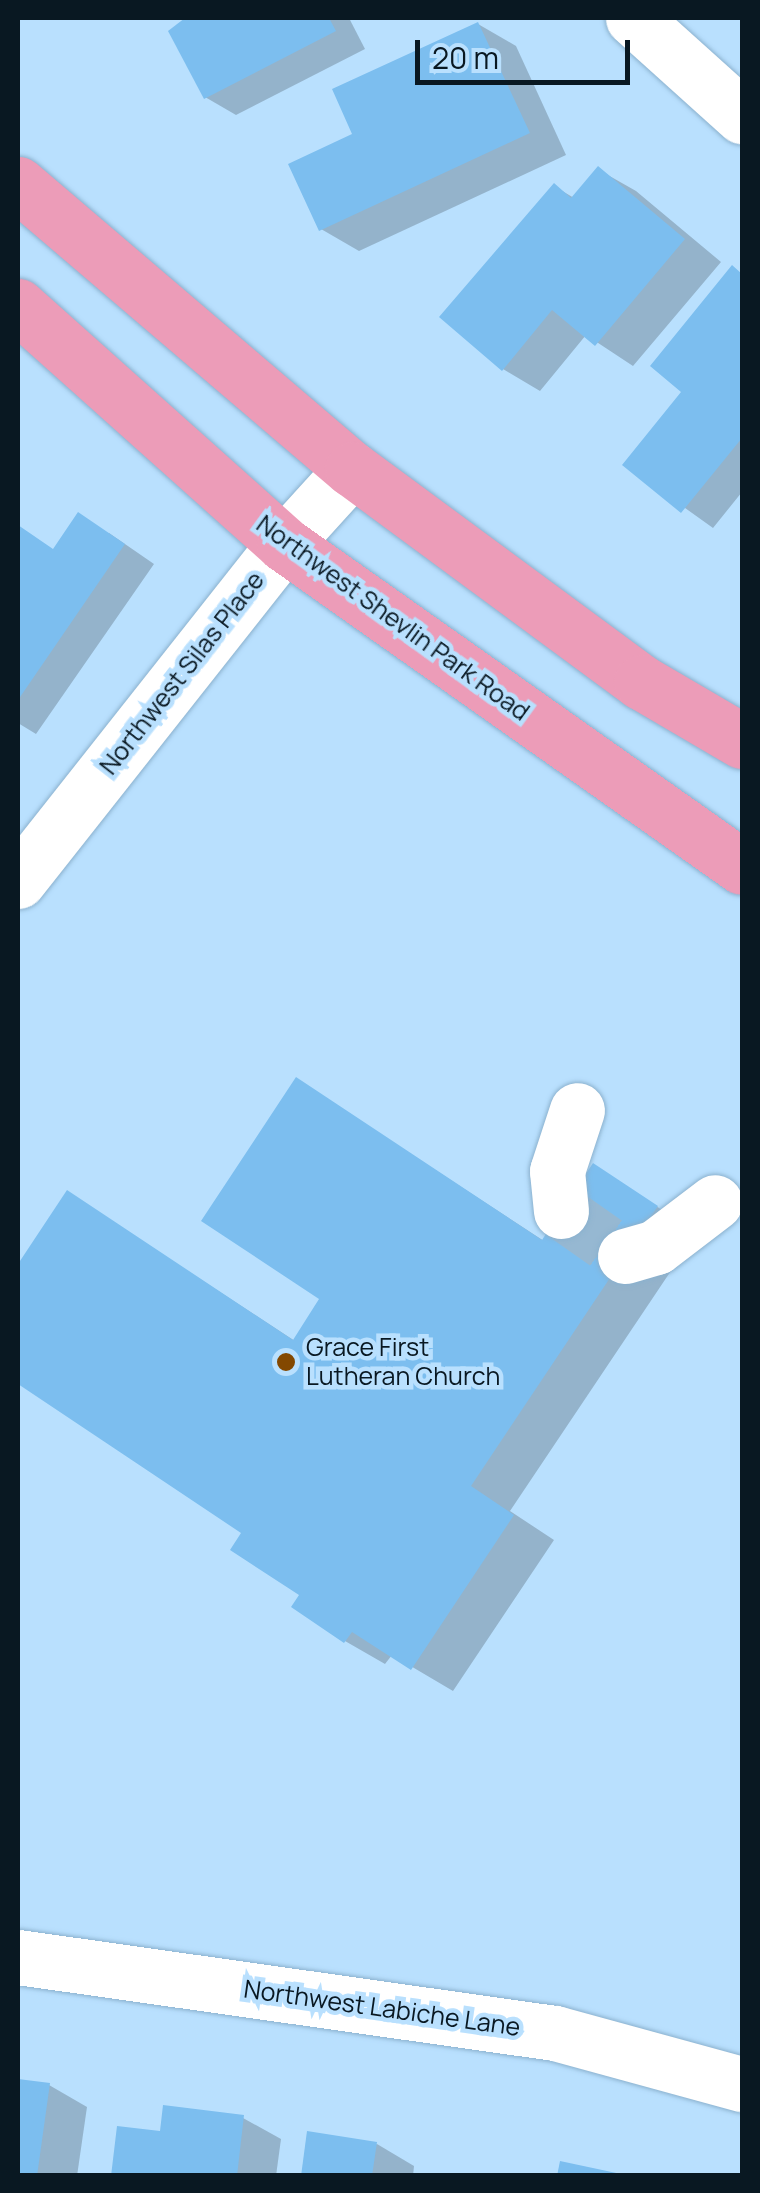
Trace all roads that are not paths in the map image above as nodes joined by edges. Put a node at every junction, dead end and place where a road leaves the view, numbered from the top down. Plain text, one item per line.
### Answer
1 (633, 18) edge
2 (742, 116) edge
3 (18, 184) edge
4 (18, 306) edge
5 (352, 470) junction
6 (284, 544) junction
7 (742, 741) edge
8 (742, 867) edge
9 (18, 881) edge
10 (577, 1110) dead end
11 (715, 1202) dead end
12 (561, 1212) dead end
13 (625, 1256) dead end
14 (18, 1957) edge
15 (742, 2084) edge

1 - 2 street
3 - 5 main road
4 - 6 main road, Northwest Shevlin Park Road
5 - 6 street, Northwest Silas Place
5 - 7 main road
6 - 8 main road, Northwest Shevlin Park Road
6 - 9 street, Northwest Silas Place
10 - 12 street
11 - 13 street
14 - 15 street, Northwest Labiche Lane

